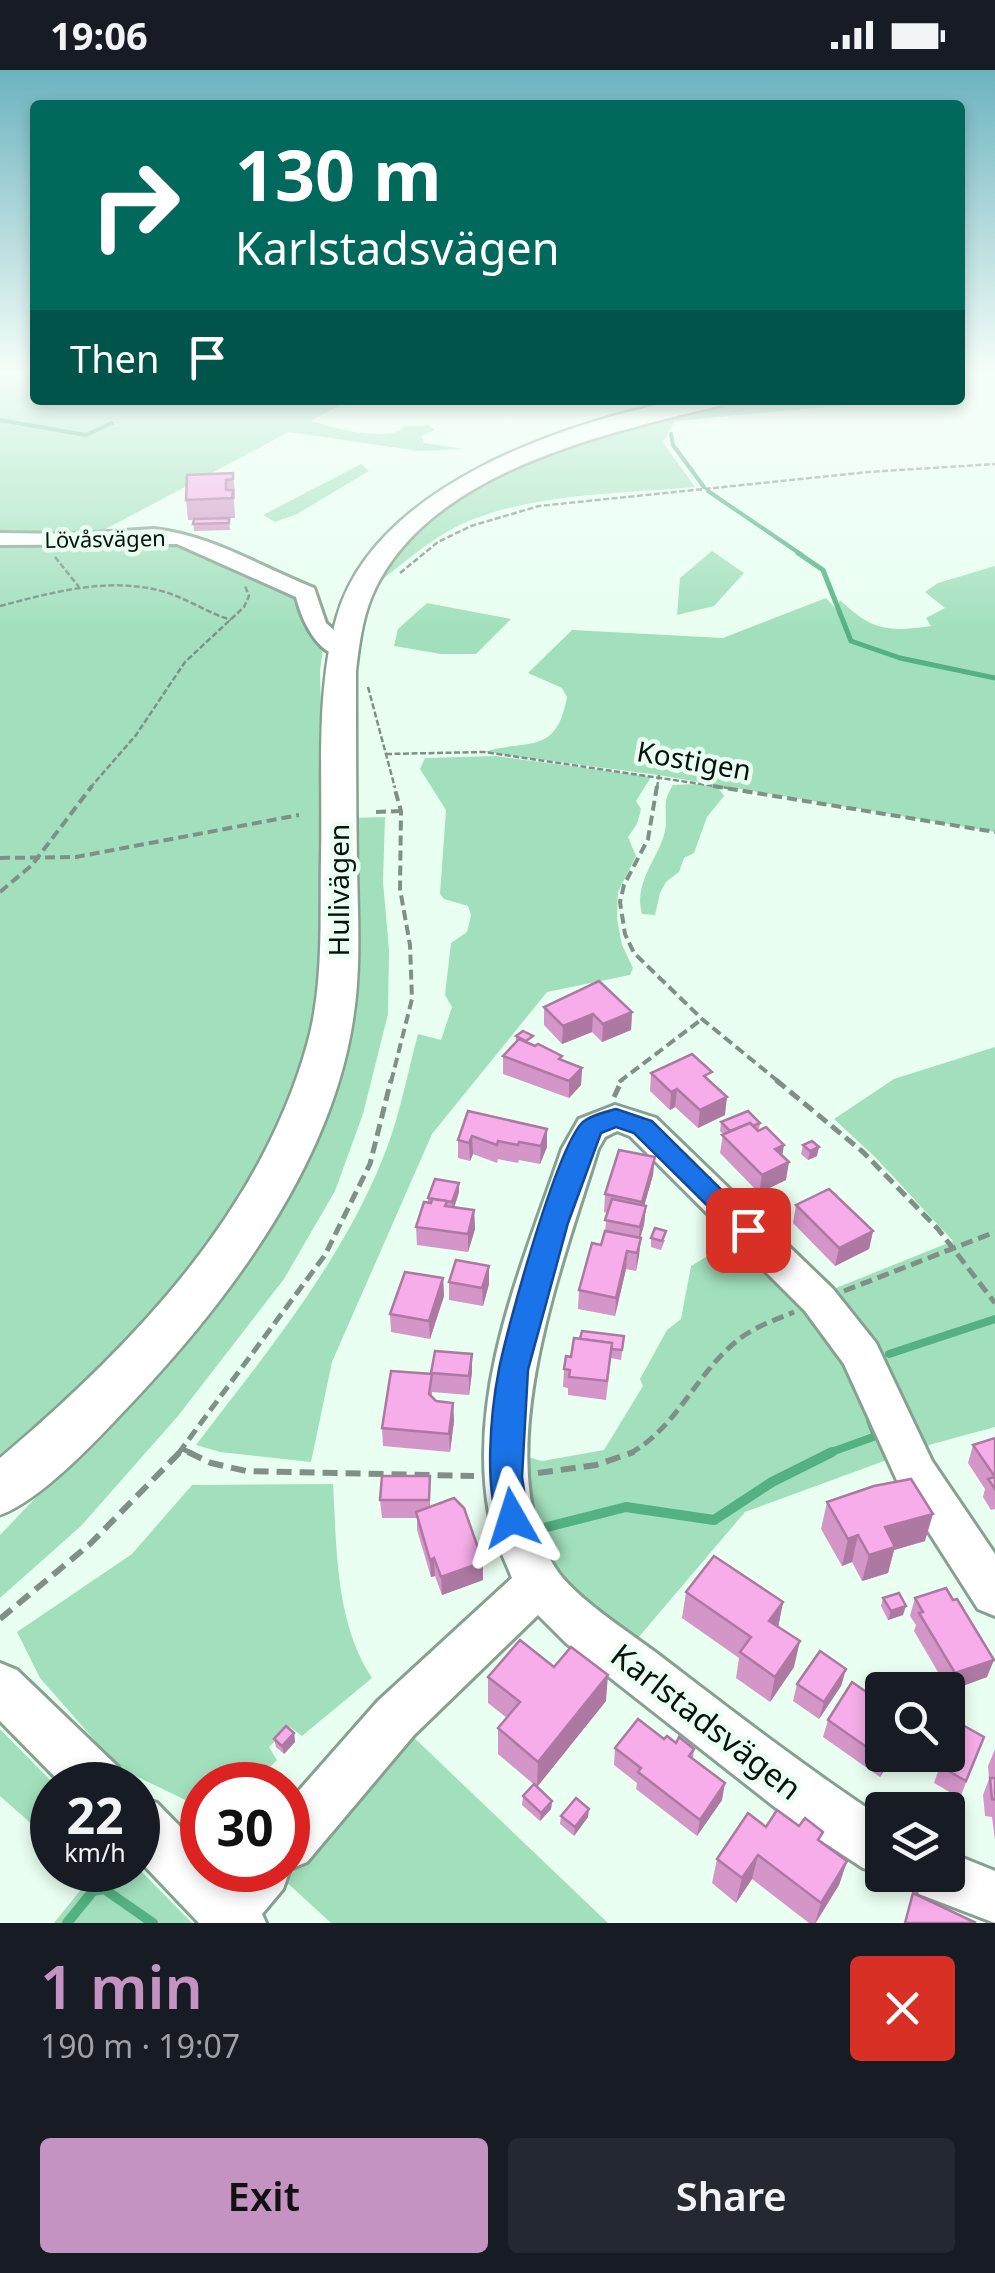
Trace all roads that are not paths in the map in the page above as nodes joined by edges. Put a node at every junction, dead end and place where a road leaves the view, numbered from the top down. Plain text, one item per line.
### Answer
1 (528, 456) edge
2 (0, 539) edge
3 (344, 650) junction
4 (0, 1491) edge
5 (538, 1584) junction
6 (995, 1594) edge
7 (0, 1687) edge
8 (77, 1762) edge
9 (310, 1818) edge
10 (865, 1838) edge
11 (160, 1844) edge
12 (965, 1886) edge
13 (249, 1892) edge
14 (995, 1898) edge
15 (233, 1917) edge

1 - 3 main road, Hulivägen
2 - 3 street, Lövåsvägen
3 - 4 main road, Hulivägen
5 - 6 street, Karlstadsvägen
5 - 9 street
5 - 10 street, Karlstadsvägen
7 - 8 street
11 - 15 street
12 - 14 street
13 - 15 street

